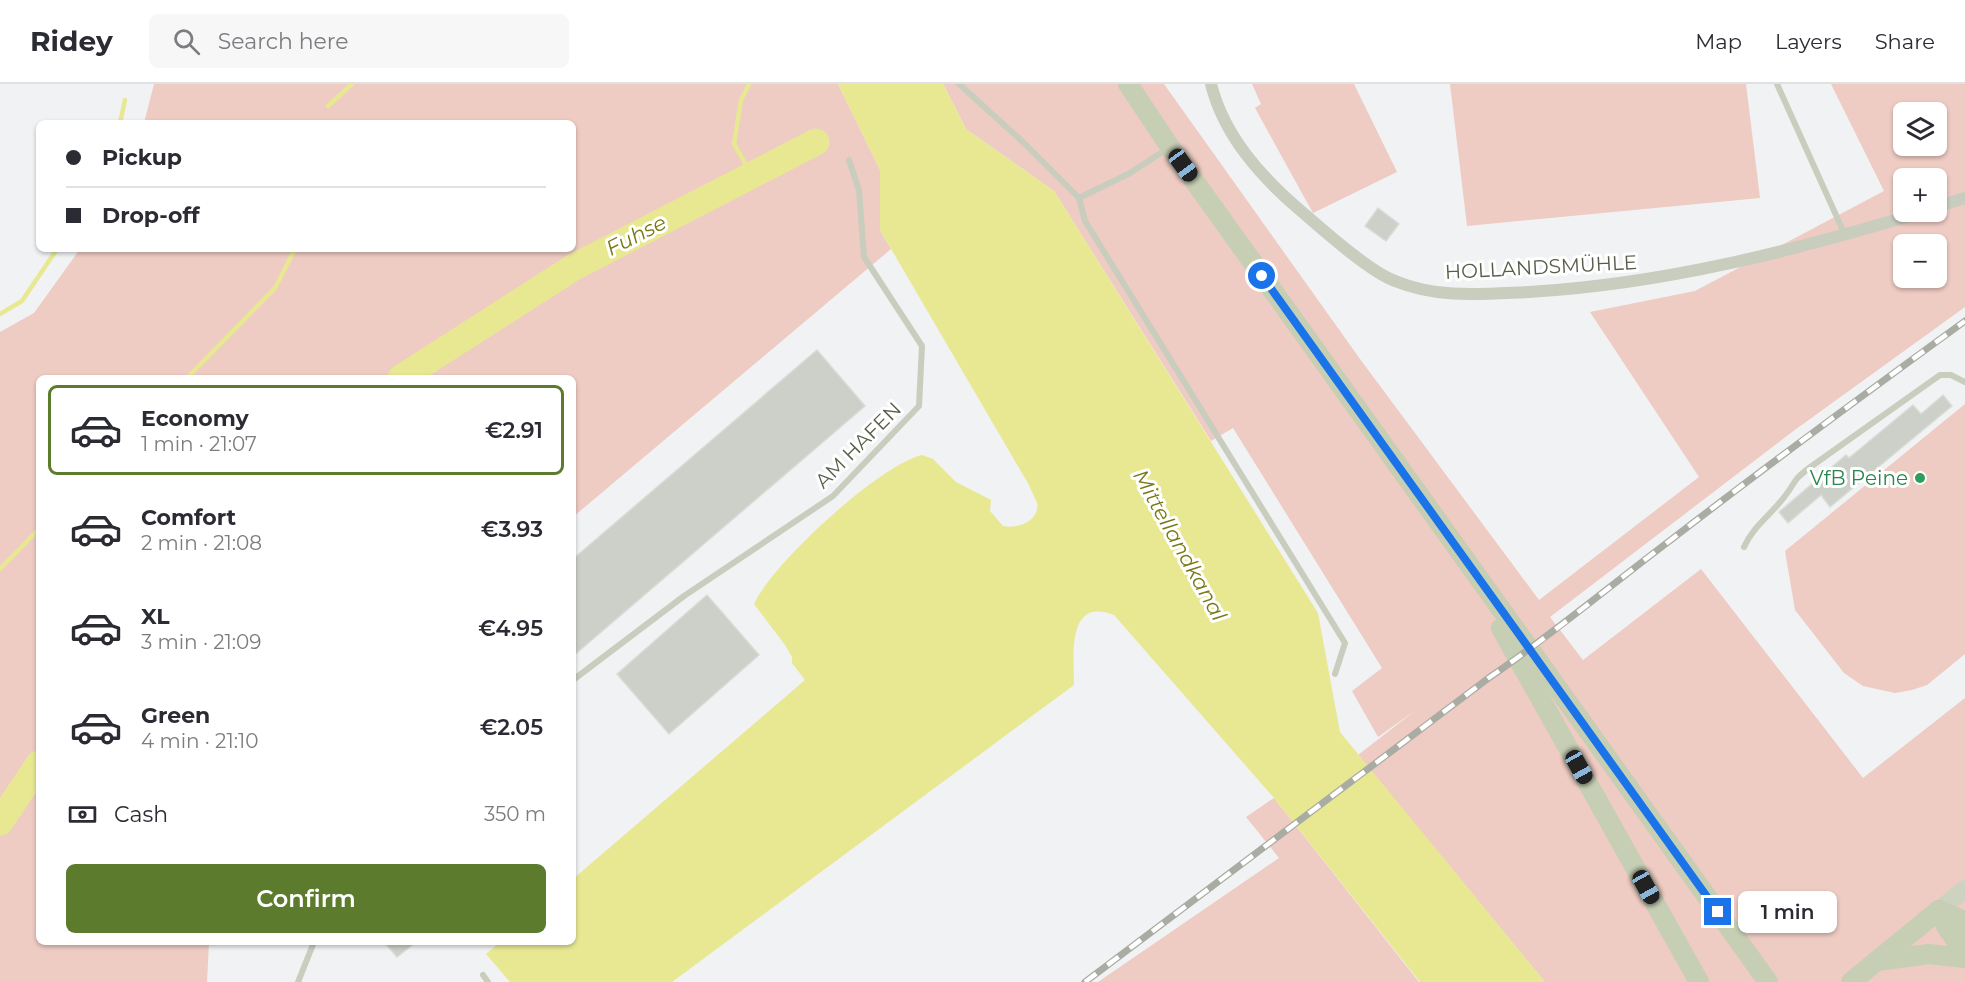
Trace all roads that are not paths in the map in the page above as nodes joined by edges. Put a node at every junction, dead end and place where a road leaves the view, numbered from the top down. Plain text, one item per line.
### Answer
1 (959, 84) edge
2 (1128, 84) edge
3 (1210, 84) edge
4 (1777, 84) edge
5 (1170, 147) junction
6 (849, 160) dead end
7 (1079, 198) junction
8 (1965, 198) edge
9 (1947, 204) edge
10 (1893, 221) edge
11 (1845, 236) junction
12 (1965, 382) edge
13 (1455, 545) junction
14 (1744, 547) dead end
15 (1335, 674) dead end
16 (576, 678) edge
17 (1965, 889) edge
18 (1939, 910) junction
19 (1965, 926) edge
20 (313, 945) edge
21 (1965, 953) edge
22 (1965, 958) edge
23 (1877, 961) junction
24 (483, 975) dead end
25 (298, 982) edge
26 (488, 982) edge
27 (1699, 982) edge
28 (1768, 982) edge
29 (1851, 982) edge

1 - 7 lane
2 - 5 main road
3 - 11 street, HOLLANDSMÜHLE
4 - 11 lane
5 - 7 lane
5 - 13 main road
6 - 16 lane, AM HAFEN
7 - 15 lane
8 - 9 street
10 - 11 street, HOLLANDSMÜHLE
12 - 14 lane
13 - 27 main road
13 - 28 main road
17 - 18 street
18 - 19 main road
18 - 21 main road
18 - 23 main road
20 - 25 lane
22 - 23 main road
23 - 29 main road
24 - 26 lane

